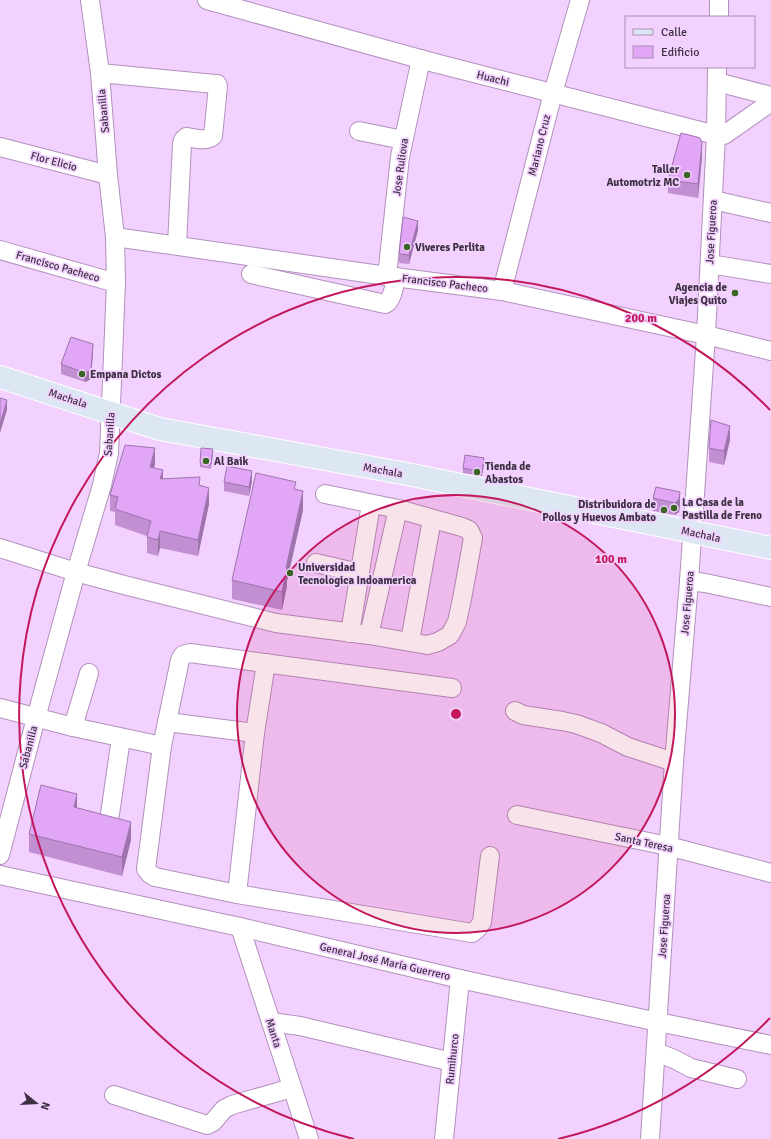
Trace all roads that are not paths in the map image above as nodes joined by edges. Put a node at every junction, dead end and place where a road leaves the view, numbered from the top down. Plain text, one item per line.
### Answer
1 (90, 0) edge
2 (207, 0) edge
3 (580, 0) edge
4 (719, 0) edge
5 (233, 3) edge
6 (719, 16) edge
7 (421, 60) junction
8 (100, 74) junction
9 (717, 75) edge
10 (553, 93) junction
11 (771, 96) edge
12 (771, 102) edge
13 (359, 130) dead end
14 (716, 135) junction
15 (403, 140) junction
16 (0, 146) edge
17 (108, 175) junction
18 (713, 200) junction
19 (771, 214) edge
20 (115, 237) junction
21 (177, 245) junction
22 (0, 250) edge
23 (710, 264) junction
24 (251, 274) dead end
25 (771, 274) edge
26 (392, 277) junction
27 (116, 283) junction
28 (502, 291) junction
29 (706, 335) junction
30 (771, 351) edge
31 (0, 377) edge
32 (111, 412) junction
33 (324, 494) dead end
34 (371, 504) junction
35 (398, 510) junction
36 (432, 519) junction
37 (692, 532) junction
38 (0, 548) edge
39 (771, 548) edge
40 (316, 563) dead end
41 (76, 572) junction
42 (359, 573) junction
43 (689, 581) junction
44 (771, 597) edge
45 (350, 633) junction
46 (369, 635) junction
47 (410, 642) junction
48 (266, 663) junction
49 (89, 673) dead end
50 (452, 688) dead end
51 (0, 708) edge
52 (515, 711) dead end
53 (36, 718) junction
54 (167, 722) junction
55 (73, 727) junction
56 (255, 733) junction
57 (121, 738) junction
58 (162, 746) junction
59 (674, 762) junction
60 (110, 814) dead end
61 (517, 815) dead end
62 (668, 846) junction
63 (0, 855) edge
64 (490, 856) dead end
65 (771, 873) edge
66 (0, 875) edge
67 (237, 894) junction
68 (240, 927) junction
69 (460, 978) junction
70 (271, 1022) junction
71 (658, 1022) junction
72 (771, 1045) edge
73 (656, 1052) junction
74 (452, 1062) junction
75 (737, 1079) dead end
76 (292, 1088) junction
77 (114, 1096) dead end
78 (309, 1139) edge
79 (444, 1139) edge
80 (650, 1139) edge

1 - 8 street, Sabanilla
2 - 5 street, Huachi
3 - 10 street, Mariano Cruz
4 - 6 street
5 - 7 street, Huachi
7 - 10 street, Huachi
7 - 15 street, Jose Ruliova
8 - 17 street, Sabanilla
8 - 21 street
9 - 11 street
9 - 14 street, Jose Figueroa
10 - 14 street, Huachi
10 - 28 street, Mariano Cruz
12 - 14 street
13 - 15 street
14 - 18 street, Jose Figueroa
15 - 26 street, Jose Ruliova
16 - 17 street, Flor Elicio
17 - 20 street, Sabanilla
18 - 19 street
18 - 23 street, Jose Figueroa
20 - 21 street, Francisco Pacheco
20 - 27 street, Sabanilla
21 - 26 street, Francisco Pacheco
22 - 27 street, Francisco Pacheco
23 - 25 street
23 - 29 street, Jose Figueroa
24 - 26 street, Jose Ruliova
26 - 28 street, Francisco Pacheco
27 - 32 street, Sabanilla
28 - 29 street, Francisco Pacheco
29 - 30 street, Francisco Pacheco
29 - 37 street, Jose Figueroa
31 - 32 main road, Machala
32 - 37 main road, Machala
32 - 41 street, Sabanilla
33 - 34 street
34 - 35 street
34 - 42 street
35 - 36 street
35 - 46 street
36 - 47 street
36 - 47 street
37 - 39 main road, Machala
37 - 43 street, Jose Figueroa
38 - 41 street
40 - 42 street
41 - 45 street
41 - 53 street, Sabanilla
42 - 45 street
43 - 44 street
43 - 59 street, Jose Figueroa
45 - 46 street
46 - 47 street
48 - 50 street
48 - 54 street
48 - 56 street
49 - 55 street
51 - 53 street
52 - 59 street
53 - 55 street
53 - 63 street, Sabanilla
54 - 56 street
54 - 58 street
55 - 57 street
56 - 67 street
57 - 58 street
57 - 60 street
58 - 67 street
59 - 62 street, Jose Figueroa
61 - 62 street, Santa Teresa
62 - 65 street, Santa Teresa
62 - 71 street, Jose Figueroa
64 - 67 street
66 - 68 street, General José María Guerrero
68 - 69 street, General José María Guerrero
68 - 70 street, Manta
69 - 71 street, General José María Guerrero
69 - 74 street, Rumihurco
70 - 74 street
70 - 76 street, Manta
71 - 72 street, General José María Guerrero
71 - 73 street, Jose Figueroa
73 - 75 street
73 - 80 street, Jose Figueroa
74 - 79 street, Rumihurco
76 - 77 street
76 - 78 street, Manta

